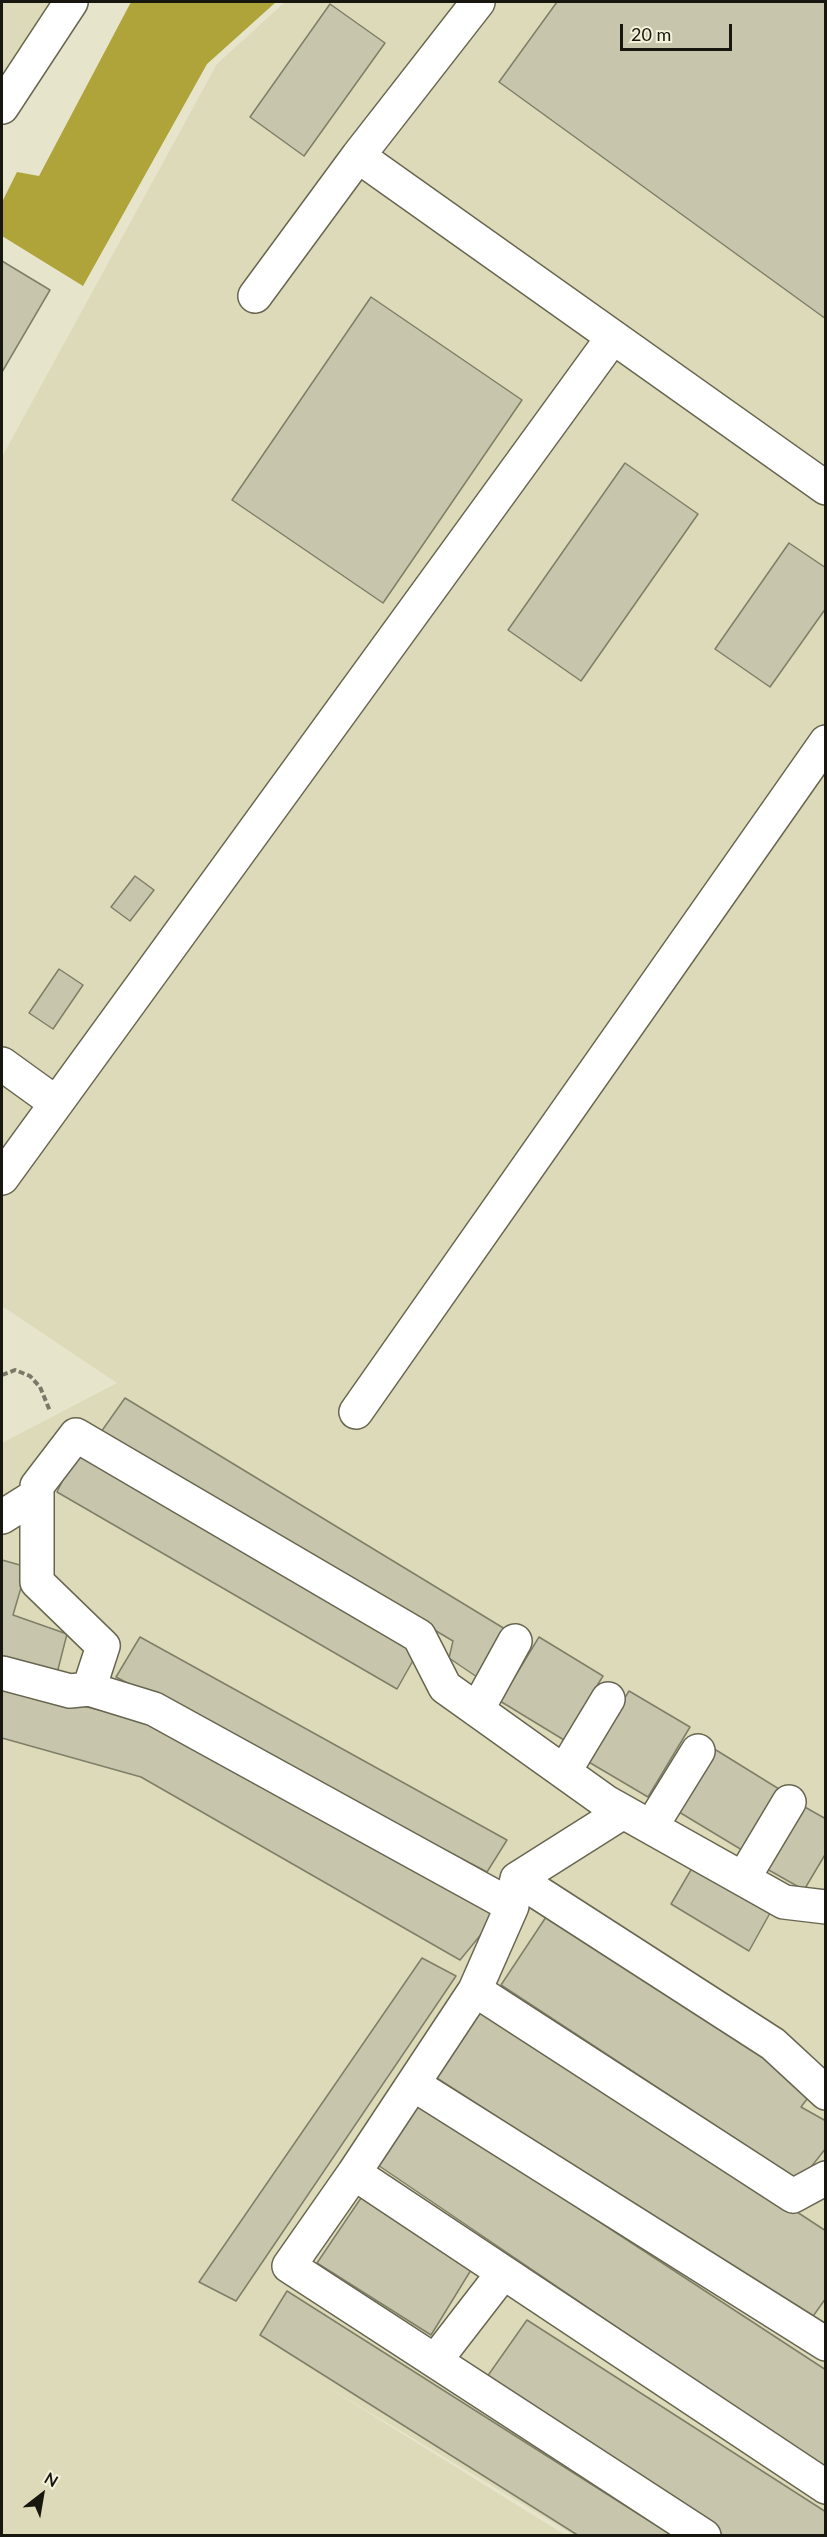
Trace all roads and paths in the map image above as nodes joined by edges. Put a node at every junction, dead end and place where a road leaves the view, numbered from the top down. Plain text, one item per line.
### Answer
1 (71, 2) edge
2 (478, 2) edge
3 (2, 107) edge
4 (358, 156) junction
5 (255, 296) dead end
6 (613, 337) junction
7 (825, 488) edge
8 (825, 742) edge
9 (2, 1064) edge
10 (56, 1103) junction
11 (2, 1178) edge
12 (2, 1375) edge
13 (356, 1412) dead end
14 (51, 1414) dead end
15 (37, 1495) junction
16 (2, 1517) edge
17 (515, 1641) dead end
18 (2, 1673) edge
19 (89, 1689) junction
20 (608, 1699) dead end
21 (477, 1710) junction
22 (699, 1751) dead end
23 (564, 1772) junction
24 (789, 1802) dead end
25 (623, 1812) junction
26 (651, 1827) junction
27 (743, 1879) junction
28 (514, 1892) junction
29 (825, 1907) edge
30 (475, 1990) junction
31 (413, 2084) junction
32 (825, 2092) edge
33 (354, 2173) junction
34 (825, 2178) edge
35 (503, 2273) junction
36 (825, 2344) edge
37 (435, 2361) junction
38 (825, 2487) edge
39 (704, 2535) edge

1 - 3 lane
2 - 4 lane
4 - 5 lane
4 - 6 lane
6 - 7 lane
6 - 10 lane
8 - 13 lane
9 - 10 lane
10 - 11 lane
12 - 14 path
15 - 16 lane
15 - 19 lane
15 - 21 lane
17 - 21 lane
18 - 19 lane
19 - 28 lane
20 - 23 lane
21 - 23 lane
22 - 26 lane
23 - 25 lane
24 - 27 lane
25 - 26 lane
25 - 28 lane
26 - 27 lane
27 - 29 lane
28 - 30 lane
28 - 32 lane
30 - 31 lane
30 - 34 lane
31 - 33 lane
31 - 36 lane
33 - 35 lane
33 - 37 lane
35 - 37 lane
35 - 38 lane
37 - 39 lane

